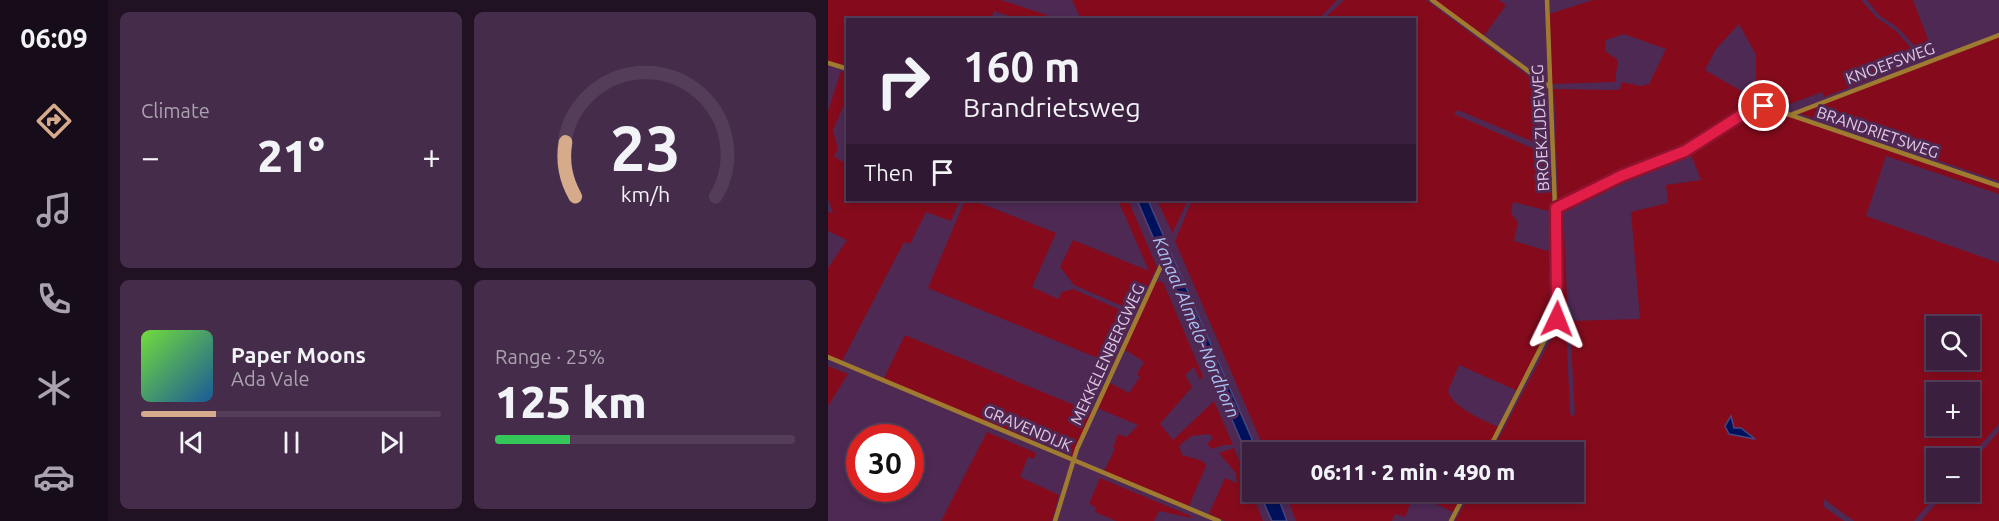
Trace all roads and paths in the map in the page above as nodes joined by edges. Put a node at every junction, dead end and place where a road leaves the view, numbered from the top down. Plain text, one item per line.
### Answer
1 (1432, 0) edge
2 (1547, 0) edge
3 (1999, 35) edge
4 (828, 63) edge
5 (846, 68) edge
6 (1550, 87) junction
7 (1790, 115) junction
8 (1999, 186) edge
9 (1556, 208) junction
10 (1161, 266) dead end
11 (828, 357) edge
12 (1493, 442) edge
13 (1073, 460) junction
14 (1461, 502) edge
15 (1055, 521) edge
16 (1219, 521) edge
17 (1451, 521) edge

1 - 6 street
2 - 6 street, BROEKZIJDEWEG
3 - 7 street, KNOEFSWEG
4 - 5 street
6 - 9 street, BROEKZIJDEWEG
7 - 8 street, BRANDRIETSWEG
7 - 9 street, BRANDRIETSWEG
9 - 12 street, BROEKZIJDEWEG
10 - 13 street, MEKKELENBERGWEG
11 - 13 street, GRAVENDIJK
13 - 15 street, MEKKELENBERGWEG
13 - 16 street, GRAVENDIJK
14 - 17 street

